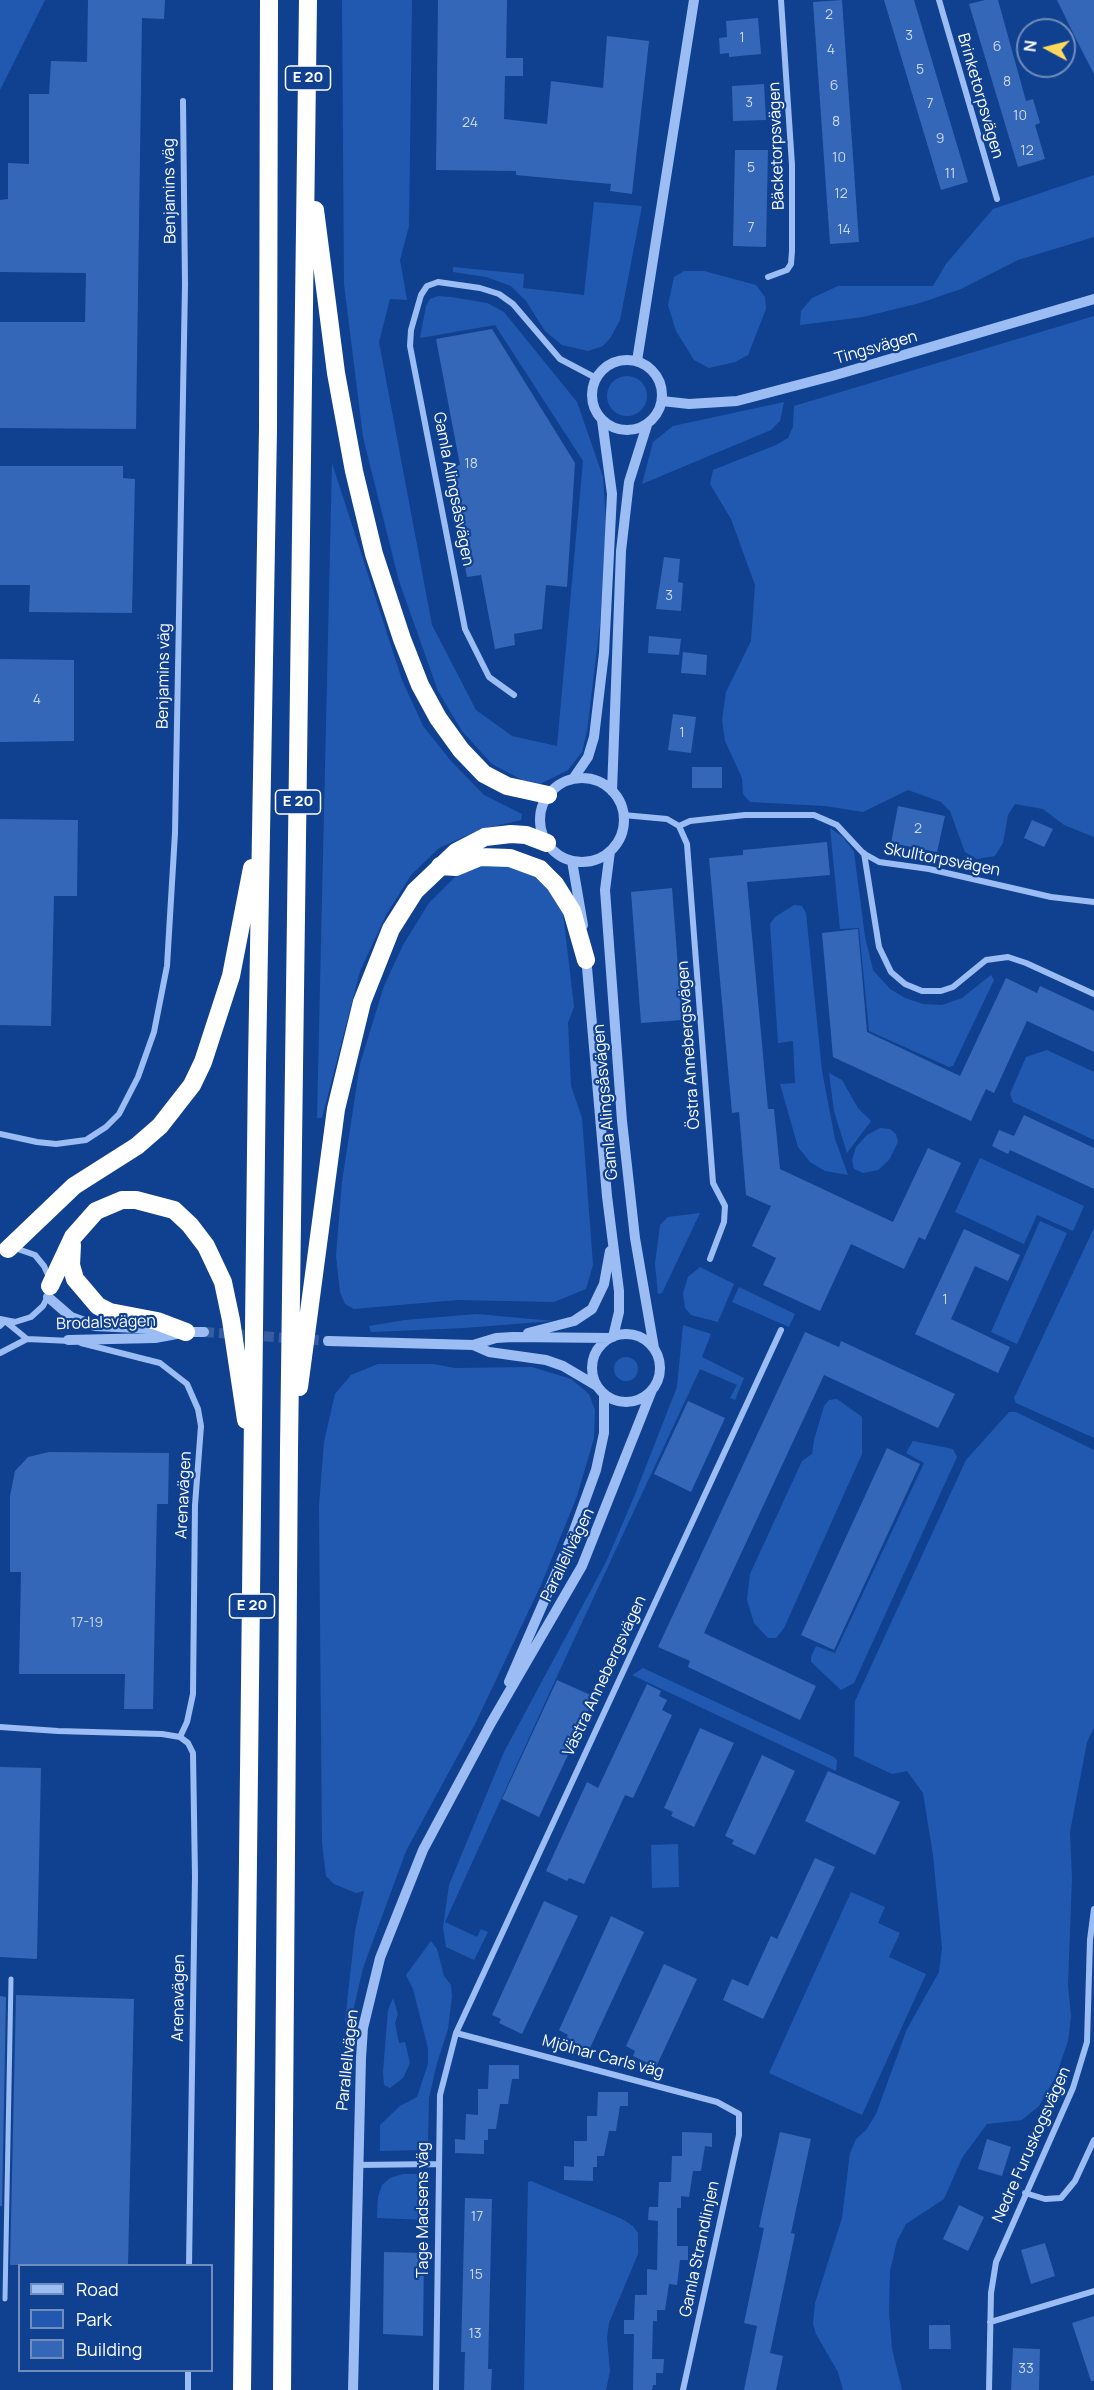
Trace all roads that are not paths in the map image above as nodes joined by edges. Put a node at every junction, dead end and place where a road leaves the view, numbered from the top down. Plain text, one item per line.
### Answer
1 (269, 0) edge
2 (308, 0) edge
3 (694, 0) edge
4 (781, 0) edge
5 (939, 0) edge
6 (183, 101) dead end
7 (308, 156) junction
8 (997, 199) dead end
9 (768, 277) dead end
10 (1094, 299) edge
11 (637, 361) junction
12 (596, 378) junction
13 (663, 401) junction
14 (602, 420) junction
15 (647, 425) junction
16 (514, 695) dead end
17 (573, 779) junction
18 (612, 790) junction
19 (548, 795) junction
20 (623, 815) junction
21 (261, 822) junction
22 (679, 826) junction
23 (547, 843) junction
24 (610, 851) junction
25 (863, 853) junction
26 (572, 861) junction
27 (440, 866) junction
28 (1094, 902) edge
29 (586, 960) junction
30 (1094, 994) edge
31 (0, 1134) edge
32 (610, 1219) junction
33 (73, 1237) junction
34 (4, 1250) edge
35 (710, 1259) dead end
36 (49, 1291) junction
37 (2, 1322) edge
38 (781, 1330) dead end
39 (195, 1332) junction
40 (513, 1337) junction
41 (611, 1337) junction
42 (27, 1339) junction
43 (68, 1340) junction
44 (328, 1341) tunnel mouth
45 (473, 1345) junction
46 (654, 1348) junction
47 (0, 1353) edge
48 (601, 1390) junction
49 (652, 1390) junction
50 (289, 1448) junction
51 (254, 1479) junction
52 (491, 1723) junction
53 (0, 1727) edge
54 (180, 1737) junction
55 (1094, 1909) edge
56 (12, 1979) dead end
57 (456, 2033) junction
58 (739, 2114) joint
59 (1094, 2140) edge
60 (438, 2164) junction
61 (357, 2165) junction
62 (1025, 2193) junction
63 (189, 2264) edge
64 (1094, 2291) edge
65 (5, 2299) dead end
66 (990, 2322) junction
67 (188, 2372) edge
68 (188, 2390) edge
69 (242, 2390) edge
70 (282, 2390) edge
71 (352, 2390) edge
72 (436, 2390) edge
73 (682, 2390) edge
74 (989, 2390) edge

1 - 21 highway, E 20
2 - 7 highway, E 20
3 - 11 street
4 - 9 street, Bäcketorpsvägen
5 - 8 street, Brinketorpsvägen
6 - 31 street, Benjamins väg
7 - 19 highway
7 - 50 highway, E 20
10 - 13 street, Tingsvägen
11 - 12 street
11 - 13 street
12 - 14 street
12 - 16 street, Gamla Alingsåsvägen
13 - 15 street
14 - 15 street
14 - 17 street
15 - 18 street
17 - 18 street
17 - 19 street
18 - 20 street
19 - 23 street
20 - 22 street
20 - 24 street
21 - 34 highway
21 - 51 highway, E 20
22 - 25 street, Skulltorpsvägen
22 - 35 street, Östra Annebergsvägen
23 - 26 street
23 - 27 highway
24 - 26 street
24 - 46 street, Gamla Alingsåsvägen
25 - 28 street, Skulltorpsvägen
25 - 30 street
26 - 29 street, Gamla Alingsåsvägen
27 - 29 highway
27 - 50 highway
29 - 32 street, Gamla Alingsåsvägen
32 - 40 street
32 - 41 street, Gamla Alingsåsvägen
33 - 36 highway
33 - 39 highway
33 - 51 highway
34 - 36 street
36 - 37 street
36 - 39 street, Brodalsvägen
37 - 42 street
38 - 57 street, Västra Annebergsvägen
39 - 43 street, Brodalsvägen
40 - 41 street
40 - 45 street
41 - 46 street
41 - 48 street
42 - 43 street, Brodalsvägen
42 - 47 street, Brodalsvägen
43 - 54 street, Arenavägen
44 - 45 street
45 - 48 street
46 - 49 street
48 - 49 street
48 - 52 street, Parallellvägen
49 - 52 street, Parallellvägen
50 - 70 highway, E 20
51 - 69 highway, E 20
52 - 61 street, Parallellvägen
53 - 54 street
54 - 63 street, Arenavägen
55 - 62 street, Nedre Furuskogsvägen
56 - 65 street
57 - 58 street, Mjölnar Carls väg
57 - 60 street, Tage Madsens väg
58 - 73 street, Gamla Strandlinjen
59 - 62 street
60 - 61 street
60 - 72 street, Tage Madsens väg
61 - 71 street, Parallellvägen
62 - 66 street, Nedre Furuskogsvägen
64 - 66 street
66 - 74 street, Nedre Furuskogsvägen
67 - 68 street

